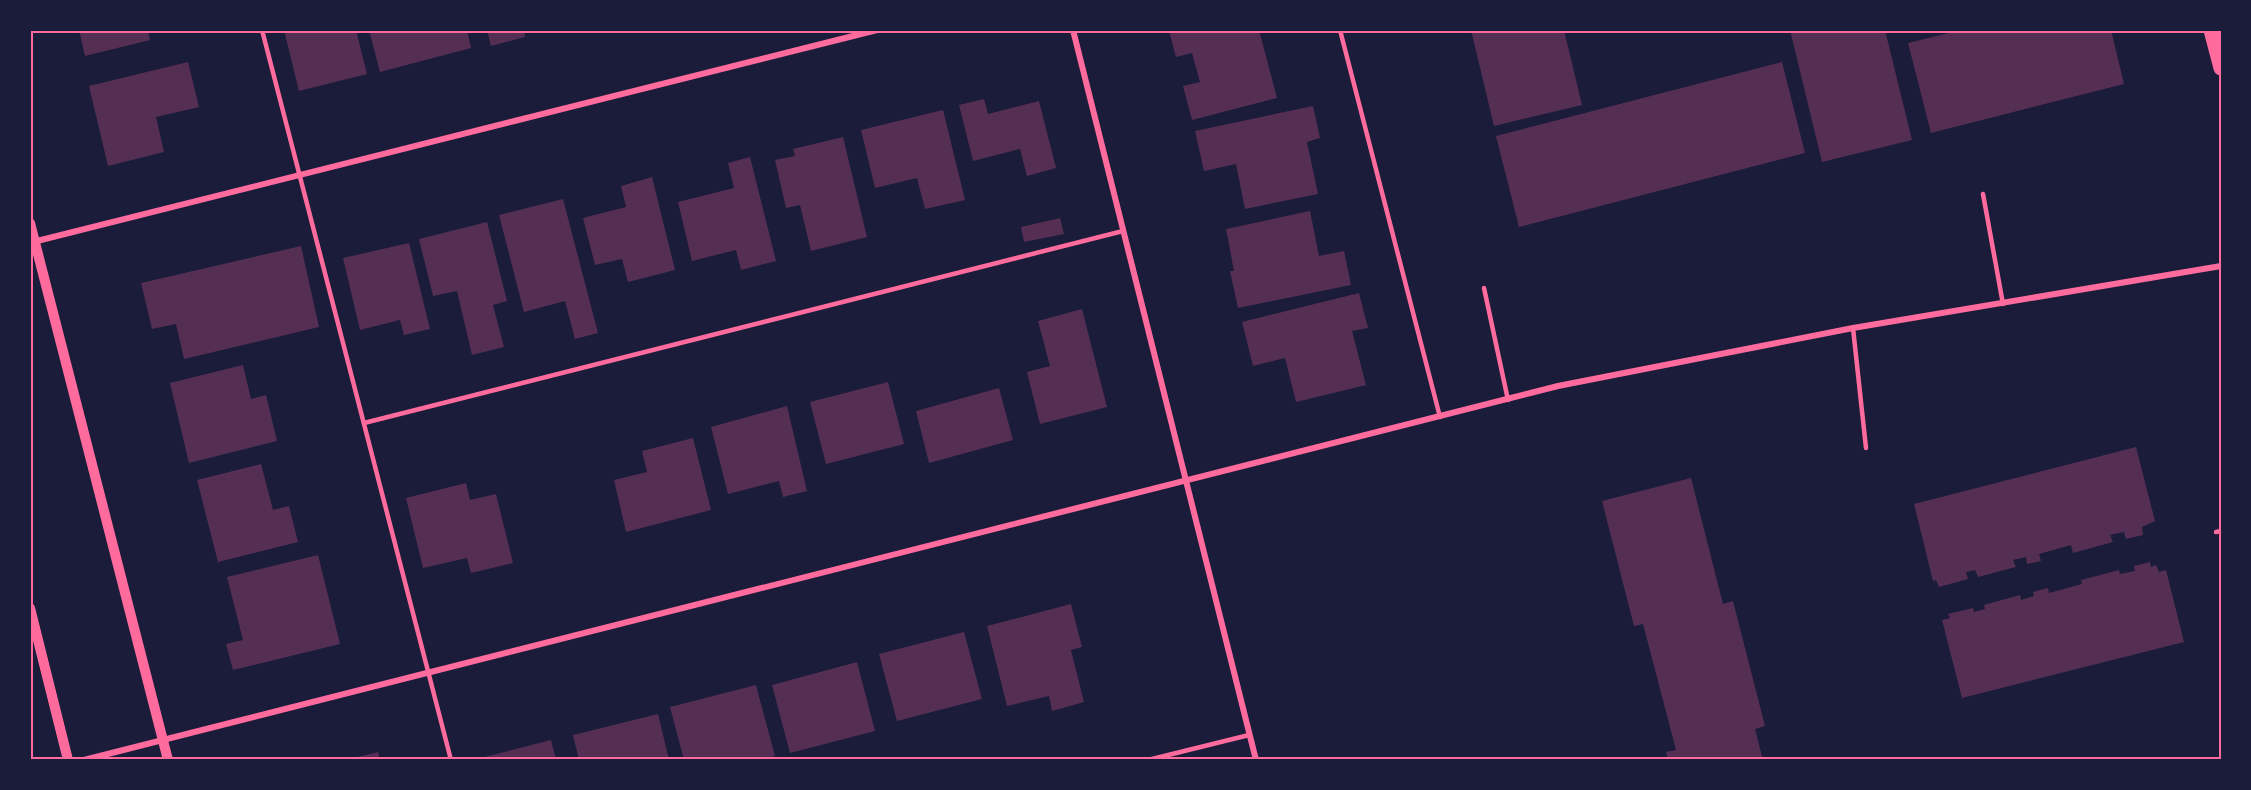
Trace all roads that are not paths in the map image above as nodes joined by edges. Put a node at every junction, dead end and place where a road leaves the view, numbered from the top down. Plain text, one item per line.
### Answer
1 (262, 30) edge
2 (877, 30) edge
3 (1073, 30) edge
4 (1340, 30) edge
5 (2211, 30) edge
6 (2221, 68) edge
7 (299, 176) junction
8 (1983, 194) dead end
9 (30, 223) edge
10 (1123, 231) junction
11 (32, 243) edge
12 (2221, 266) edge
13 (1484, 288) dead end
14 (2003, 304) junction
15 (1853, 328) junction
16 (1508, 400) junction
17 (1440, 417) junction
18 (364, 423) junction
19 (1866, 448) dead end
20 (1185, 482) junction
21 (30, 608) edge
22 (429, 673) junction
23 (1249, 735) junction
24 (164, 740) junction
25 (68, 760) edge
26 (84, 760) edge
27 (168, 760) edge
28 (451, 760) edge
29 (1148, 760) edge
30 (1256, 760) edge

1 - 7 lane
2 - 7 street
3 - 10 street
4 - 17 lane
5 - 6 main road
7 - 11 street
7 - 18 lane
8 - 14 lane
9 - 11 street
10 - 18 lane
10 - 20 street
11 - 24 street
12 - 14 street
13 - 16 lane
14 - 15 street
15 - 16 street
15 - 19 lane
16 - 17 street
17 - 20 street
18 - 22 lane
20 - 22 street
20 - 23 street
21 - 25 street
22 - 24 street
22 - 28 lane
23 - 29 lane
23 - 30 street
24 - 26 street
24 - 27 street

